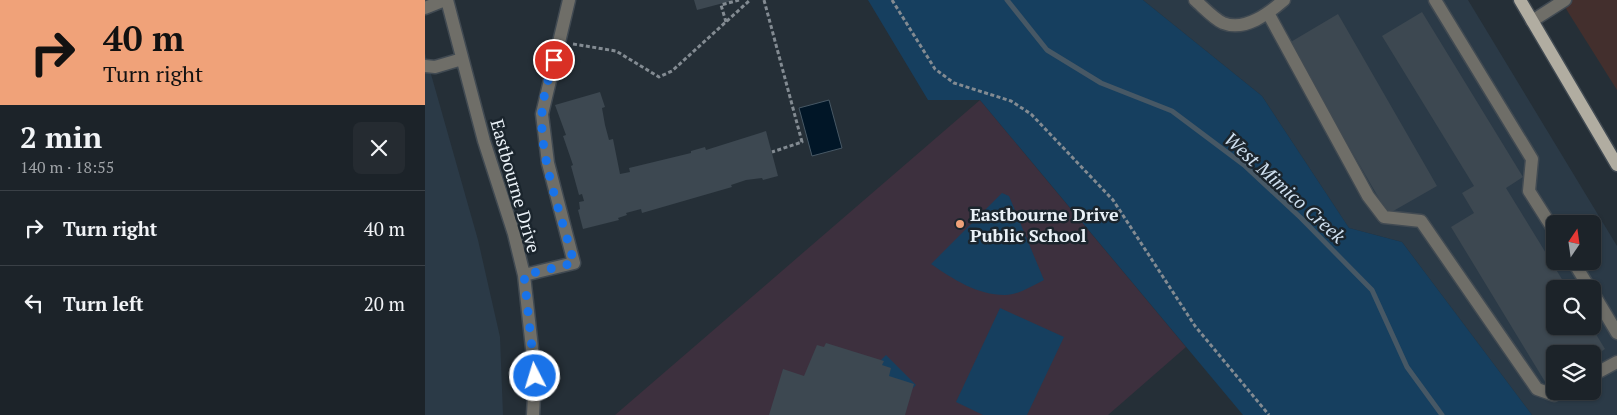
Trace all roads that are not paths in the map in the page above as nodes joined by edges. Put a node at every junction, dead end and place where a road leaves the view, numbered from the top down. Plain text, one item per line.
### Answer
1 (446, 0) edge
2 (569, 0) edge
3 (1195, 0) edge
4 (1284, 0) edge
5 (1435, 0) edge
6 (1520, 0) edge
7 (1565, 0) edge
8 (425, 8) edge
9 (1268, 13) junction
10 (1532, 21) junction
11 (462, 59) junction
12 (425, 66) edge
13 (1617, 165) edge
14 (1546, 217) edge
15 (524, 275) junction
16 (1601, 306) edge
17 (1617, 333) edge
18 (1617, 362) edge
19 (1601, 371) edge
20 (1546, 392) edge
21 (533, 415) edge

1 - 8 street
1 - 11 street, Eastbourne Drive
2 - 15 street
3 - 9 street
4 - 9 street
5 - 14 street
6 - 10 main road
7 - 10 street
9 - 20 street
10 - 13 main road
11 - 12 street
11 - 15 street, Eastbourne Drive
15 - 21 street, Eastbourne Drive
16 - 17 street
18 - 19 street

